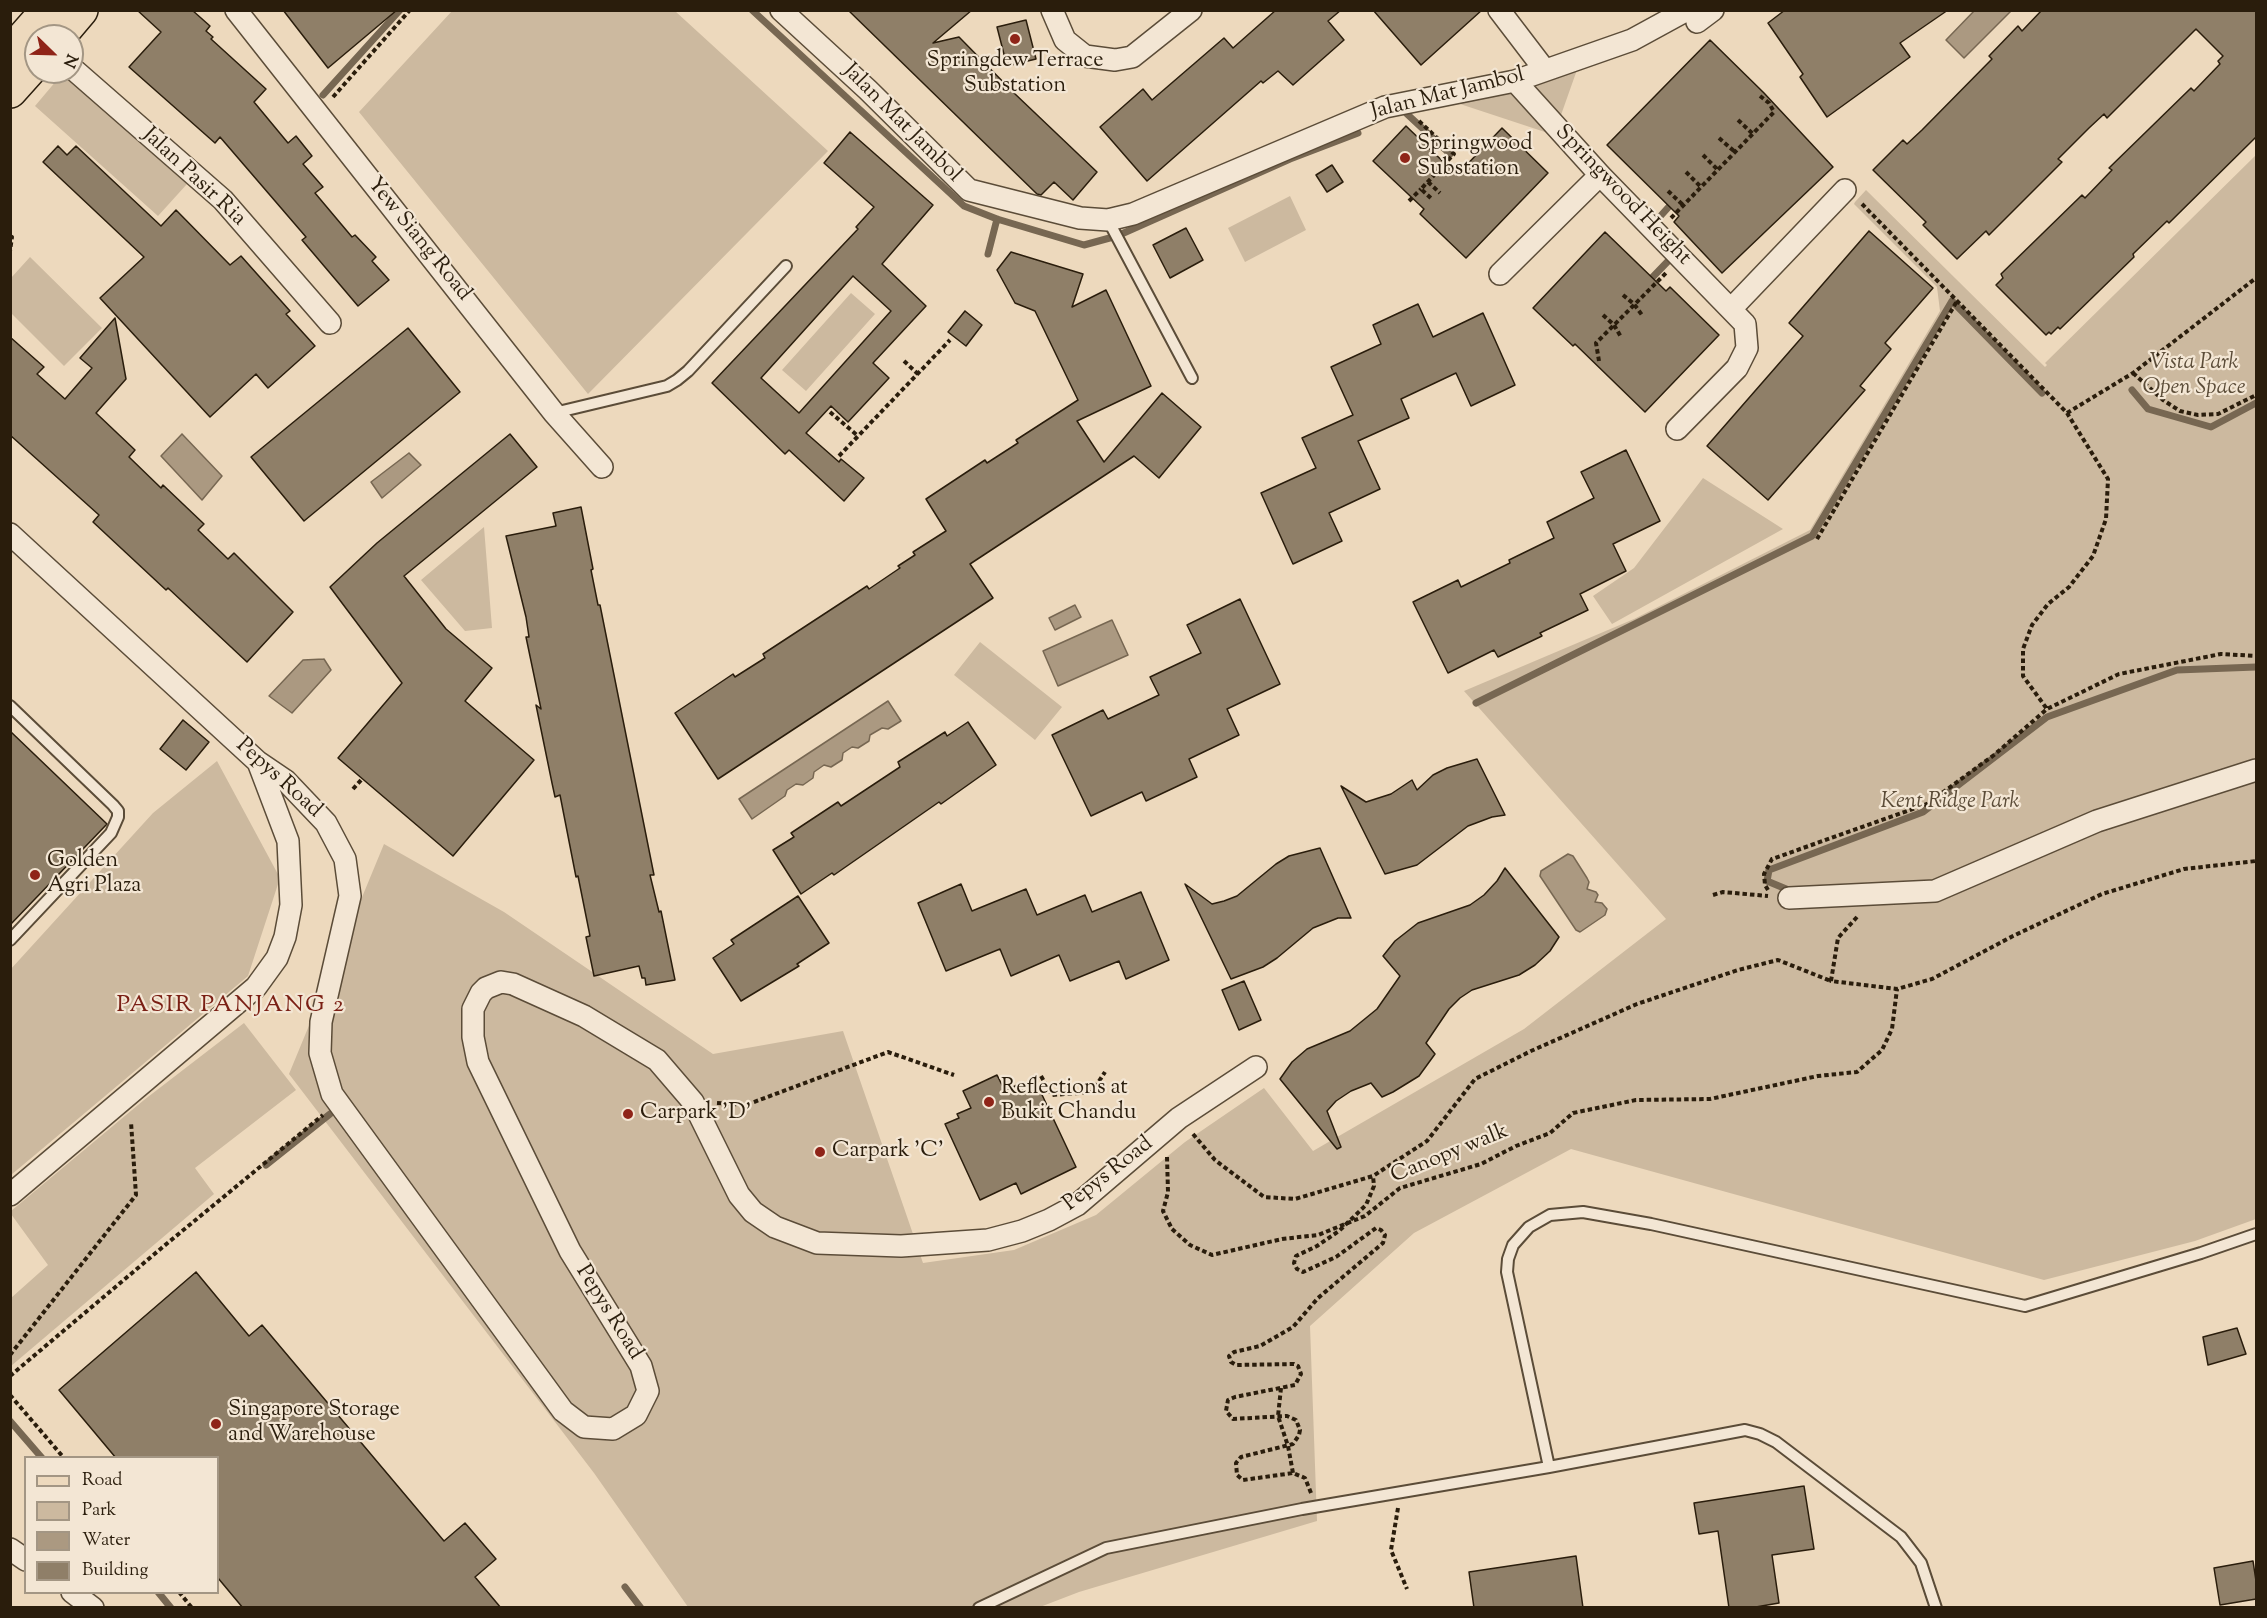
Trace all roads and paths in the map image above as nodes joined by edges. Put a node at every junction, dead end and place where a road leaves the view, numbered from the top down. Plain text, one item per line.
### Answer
1 (48, 10) edge
2 (81, 10) edge
3 (236, 10) edge
4 (410, 10) edge
5 (782, 10) edge
6 (1052, 10) edge
7 (1191, 10) edge
8 (1499, 10) edge
9 (1699, 14) edge
10 (69, 24) edge
11 (10, 53) edge
12 (1544, 69) junction
13 (24, 75) edge
14 (84, 78) edge
15 (1515, 81) junction
16 (10, 91) edge
17 (1760, 96) dead end
18 (327, 104) dead end
19 (1416, 117) dead end
20 (1738, 120) dead end
21 (1753, 134) junction
22 (1719, 138) dead end
23 (1735, 152) junction
24 (1703, 156) dead end
25 (1718, 170) junction
26 (1686, 172) dead end
27 (1600, 175) junction
28 (1428, 182) junction
29 (1701, 187) junction
30 (1421, 189) junction
31 (1845, 190) joint
32 (1668, 191) dead end
33 (1440, 193) dead end
34 (1433, 200) dead end
35 (1409, 201) dead end
36 (1683, 205) junction
37 (1108, 220) junction
38 (1669, 220) dead end
39 (10, 236) edge
40 (10, 251) edge
41 (786, 266) dead end
42 (1668, 270) dead end
43 (1500, 274) dead end
44 (2256, 278) edge
45 (1623, 294) dead end
46 (1957, 301) junction
47 (1635, 304) junction
48 (1731, 309) junction
49 (1603, 315) dead end
50 (1642, 315) dead end
51 (330, 323) dead end
52 (1614, 325) junction
53 (1621, 337) dead end
54 (950, 340) dead end
55 (904, 361) dead end
56 (1599, 361) dead end
57 (2133, 373) junction
58 (918, 374) junction
59 (1192, 378) dead end
60 (2256, 395) edge
61 (830, 412) dead end
62 (554, 413) junction
63 (2067, 413) junction
64 (1677, 429) dead end
65 (858, 436) junction
66 (839, 456) dead end
67 (602, 467) dead end
68 (10, 534) edge
69 (1816, 539) dead end
70 (2256, 656) edge
71 (10, 706) edge
72 (2046, 709) junction
73 (258, 762) junction
74 (2256, 770) edge
75 (362, 779) dead end
76 (353, 789) dead end
77 (2256, 861) edge
78 (1768, 890) dead end
79 (1877, 893) junction
80 (1713, 895) dead end
81 (1782, 897) joint
82 (10, 940) edge
83 (1831, 981) junction
84 (1897, 988) junction
85 (1256, 1067) dead end
86 (1105, 1072) dead end
87 (954, 1075) dead end
88 (1041, 1076) dead end
89 (130, 1094) junction
90 (746, 1105) dead end
91 (328, 1111) dead end
92 (1160, 1134) junction
93 (1197, 1139) dead end
94 (1373, 1176) junction
95 (10, 1195) edge
96 (2256, 1234) edge
97 (10, 1355) edge
98 (10, 1377) edge
99 (1281, 1388) junction
100 (10, 1395) edge
101 (1278, 1416) junction
102 (1288, 1446) junction
103 (62, 1456) edge
104 (1549, 1467) junction
105 (1293, 1473) junction
106 (1401, 1492) junction
107 (1302, 1509) junction
108 (10, 1549) edge
109 (24, 1559) edge
110 (1407, 1589) dead end
111 (73, 1594) edge
112 (180, 1594) edge
113 (93, 1608) edge
114 (192, 1608) edge
115 (978, 1608) edge
116 (1936, 1608) edge

1 - 11 main road
2 - 10 main road
3 - 62 street, Yew Siang Road
4 - 18 path
5 - 37 street, Jalan Mat Jambol
6 - 7 street
8 - 12 street
9 - 12 street, Jalan Mat Jambol
12 - 15 street, Jalan Mat Jambol
13 - 16 main road
14 - 51 street, Jalan Pasir Ria
15 - 27 street, Springwood Height
15 - 37 street, Jalan Mat Jambol
17 - 21 path
19 - 28 path
20 - 21 path
21 - 23 path
22 - 23 path
23 - 25 path
24 - 25 path
25 - 29 path
26 - 29 path
27 - 43 street
27 - 48 street, Springwood Height
28 - 30 path
28 - 33 path
29 - 36 path
30 - 34 path
30 - 35 path
31 - 46 path
31 - 48 street
32 - 36 path
36 - 38 path
37 - 59 lane
39 - 40 path
41 - 62 lane
42 - 47 path
44 - 57 path
45 - 47 path
46 - 63 path
46 - 69 path
47 - 50 path
47 - 52 path
48 - 64 street, Springwood Height
49 - 52 path
52 - 53 path
52 - 56 path
54 - 58 path
55 - 58 path
57 - 60 path
57 - 63 path
58 - 65 path
61 - 65 path
62 - 67 street, Yew Siang Road
63 - 72 path
65 - 66 path
68 - 73 street, Pepys Road
70 - 72 path
71 - 82 lane
72 - 78 path
73 - 89 street
73 - 92 street, Pepys Road
74 - 79 street
75 - 76 path
77 - 84 path
79 - 81 street
79 - 83 path
80 - 81 path
83 - 84 path
83 - 94 path
84 - 92 path, Canopy walk, bridge
85 - 92 street, Pepys Road
86 - 88 path
87 - 90 path
89 - 95 street
89 - 97 path
91 - 98 path
93 - 94 path
94 - 99 path
96 - 104 lane
99 - 101 path
99 - 101 path
100 - 103 path
101 - 102 path
101 - 102 path
102 - 105 path
102 - 105 path
104 - 106 lane
104 - 116 lane
105 - 107 path
106 - 107 lane
106 - 110 path
107 - 115 lane
108 - 109 street
111 - 113 street
112 - 114 path

